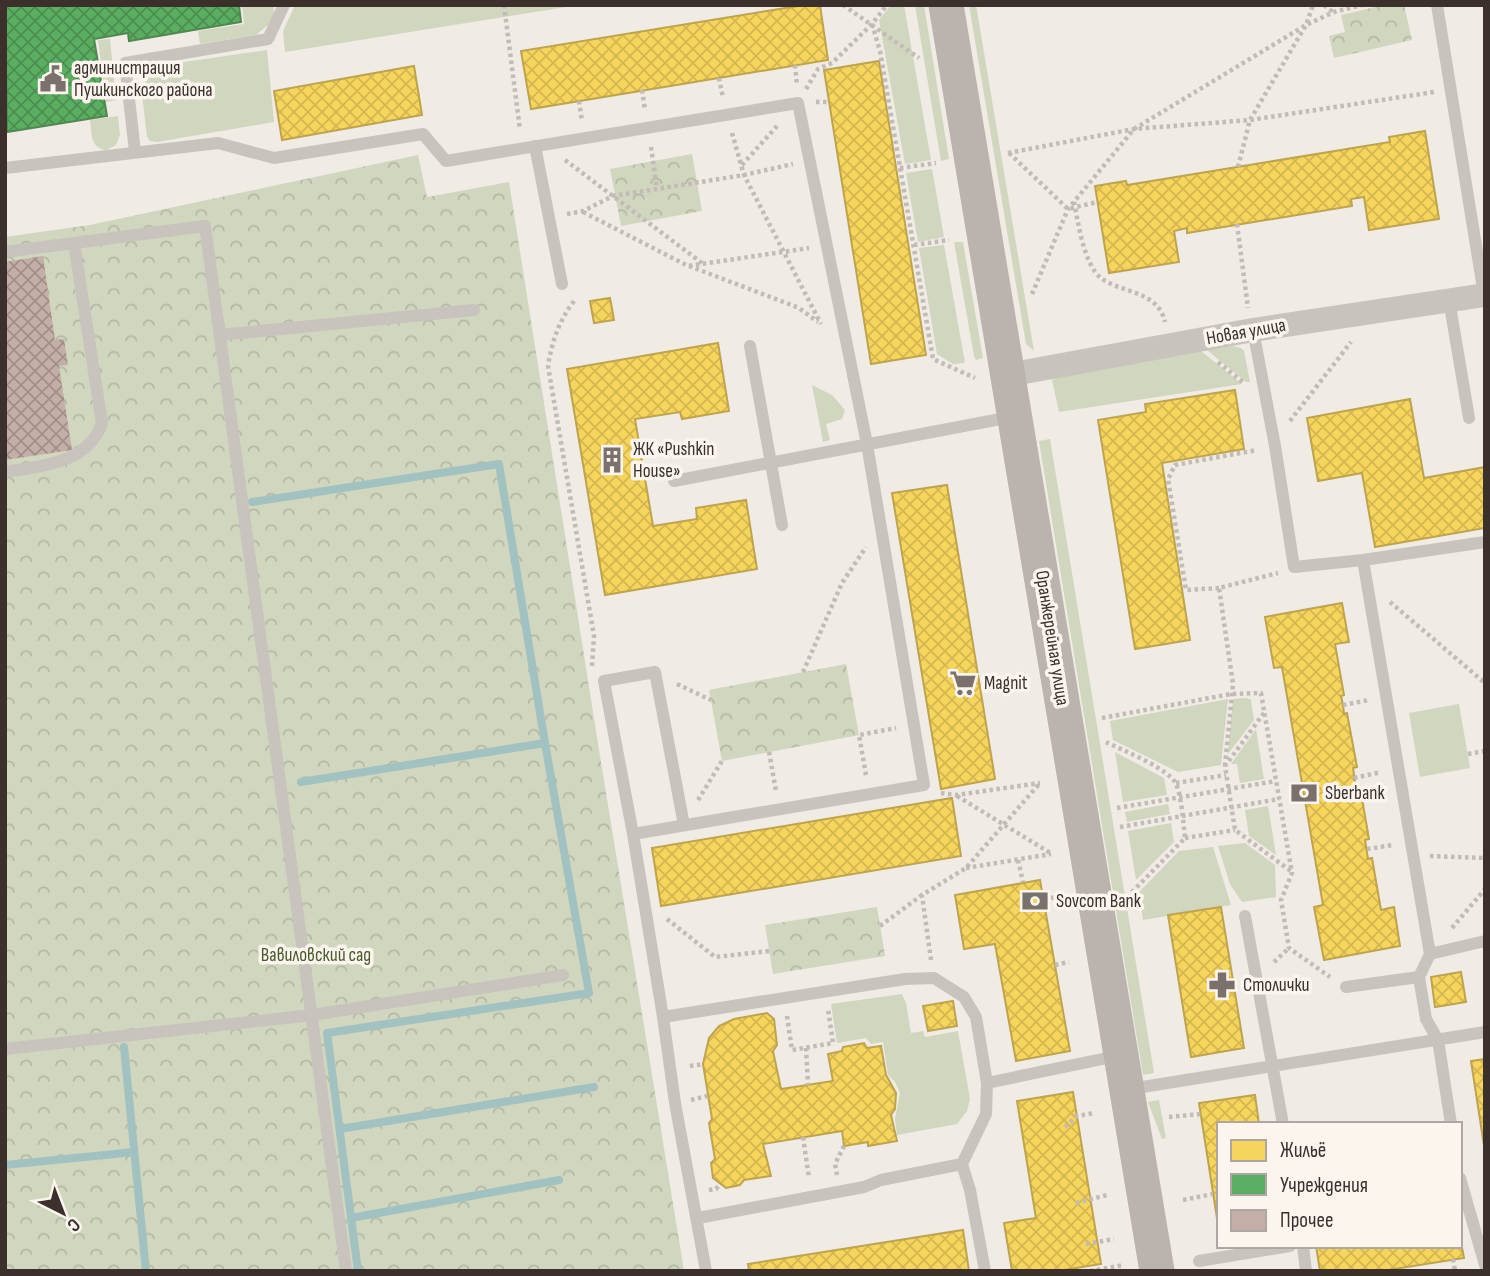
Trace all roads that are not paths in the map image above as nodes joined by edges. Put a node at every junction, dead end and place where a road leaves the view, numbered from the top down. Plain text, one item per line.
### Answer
1 (284, 5) edge
2 (946, 5) edge
3 (1437, 5) edge
4 (534, 146) junction
5 (135, 152) junction
6 (5, 168) edge
7 (74, 243) junction
8 (5, 252) edge
9 (562, 284) road end
10 (1484, 295) edge
11 (1449, 300) junction
12 (474, 310) dead end
13 (1251, 323) junction
14 (220, 335) junction
15 (750, 346) dead end
16 (991, 377) junction
17 (1015, 417) junction
18 (1469, 418) dead end
19 (867, 444) junction
20 (770, 463) junction
21 (5, 472) edge
22 (674, 481) dead end
23 (782, 525) dead end
24 (1485, 542) edge
25 (1363, 560) junction
26 (684, 825) junction
27 (634, 834) junction
28 (1245, 916) dead end
29 (1485, 941) edge
30 (1430, 954) junction
31 (563, 975) dead end
32 (1419, 977) junction
33 (1346, 986) road end
34 (313, 1015) junction
35 (663, 1017) junction
36 (1485, 1032) edge
37 (1438, 1040) junction
38 (5, 1049) edge
39 (1121, 1056) junction
40 (1273, 1068) junction
41 (987, 1083) junction
42 (1127, 1089) junction
43 (1283, 1122) edge
44 (1451, 1122) edge
45 (962, 1164) junction
46 (1462, 1187) edge
47 (698, 1218) junction
48 (1278, 1248) edge
49 (1303, 1248) edge
50 (1199, 1261) dead end
51 (1485, 1265) edge
52 (1140, 1268) edge
53 (346, 1271) edge
54 (706, 1271) edge
55 (985, 1271) edge
56 (1306, 1271) edge

1 - 5 lane
2 - 16 street, Оранжерейная улица
3 - 10 lane
4 - 5 lane
4 - 9 lane
4 - 19 lane
5 - 6 lane
7 - 8 lane
7 - 14 lane
7 - 21 lane
10 - 11 street, Новая улица
11 - 13 street, Новая улица
11 - 18 lane
12 - 14 lane
13 - 16 street, Новая улица
13 - 25 lane
14 - 34 lane
15 - 20 lane
16 - 17 street, Оранжерейная улица
17 - 19 lane
17 - 39 street, Оранжерейная улица
19 - 20 lane
19 - 26 lane
20 - 22 lane
20 - 23 lane
24 - 25 lane
25 - 30 lane
26 - 27 lane
26 - 27 lane
27 - 35 lane
28 - 40 lane
29 - 30 lane
30 - 32 lane
31 - 34 lane
32 - 33 lane
32 - 37 lane
34 - 38 lane
34 - 53 lane
35 - 41 lane
35 - 47 lane
36 - 37 lane
37 - 40 lane
37 - 44 lane
39 - 41 lane
39 - 42 street, Оранжерейная улица
40 - 42 lane
40 - 43 lane
41 - 45 lane
42 - 52 street, Оранжерейная улица
45 - 47 lane
45 - 55 lane
46 - 51 lane
47 - 54 lane
48 - 50 lane
49 - 56 lane

